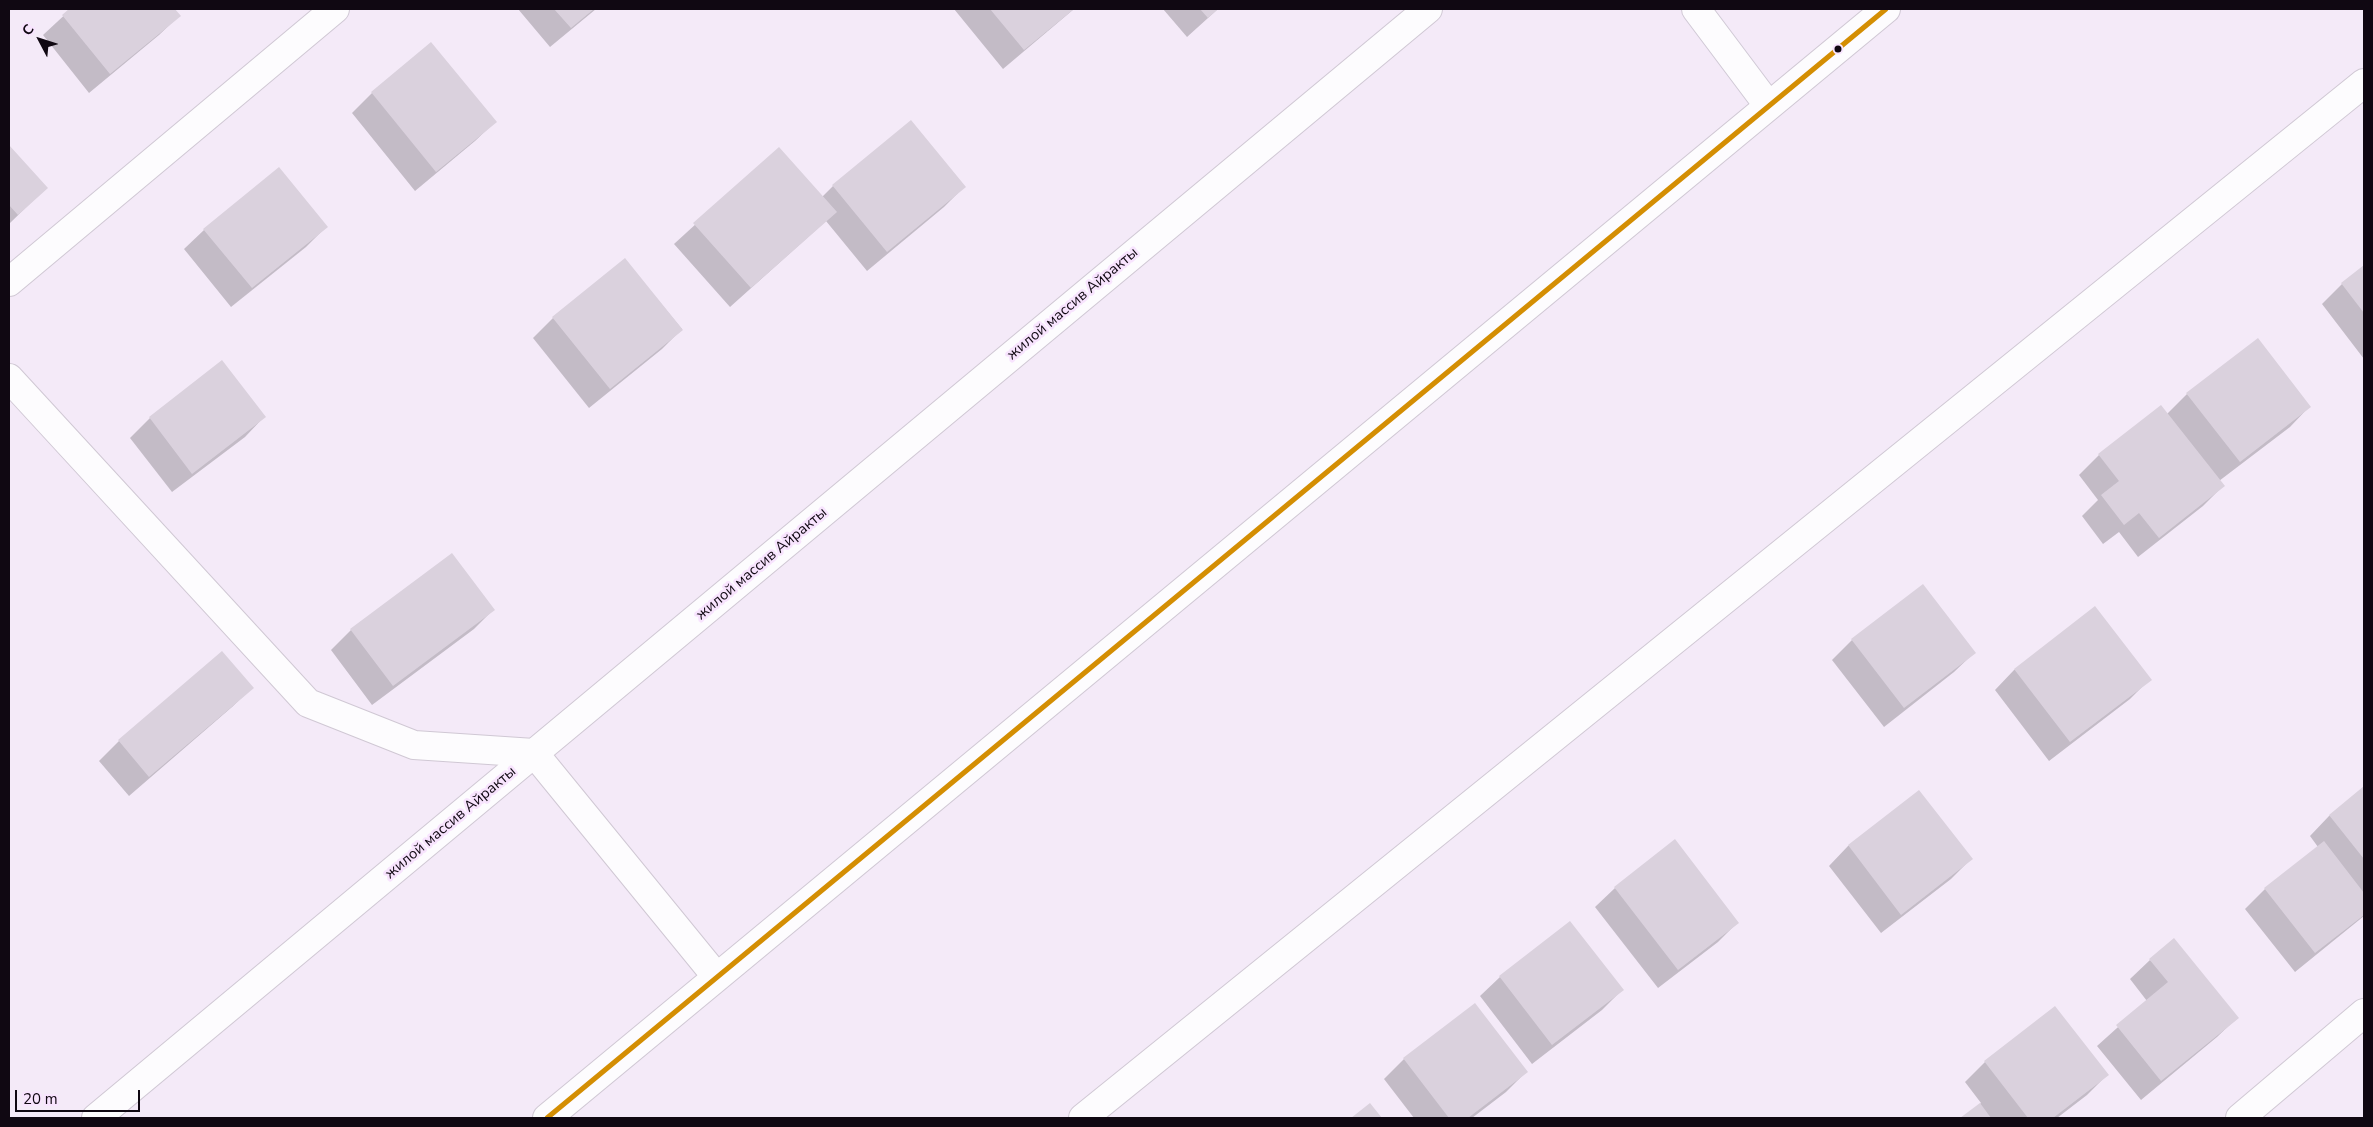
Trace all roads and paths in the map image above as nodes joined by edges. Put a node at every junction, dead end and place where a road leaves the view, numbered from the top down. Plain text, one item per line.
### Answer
1 (335, 9) edge
2 (1428, 9) edge
3 (1696, 9) edge
4 (1886, 9) edge
5 (2364, 83) edge
6 (1768, 105) junction
7 (9, 282) edge
8 (9, 378) edge
9 (534, 753) junction
10 (716, 976) junction
11 (2364, 1014) edge
12 (96, 1118) edge
13 (547, 1118) edge
14 (1083, 1118) edge
15 (2240, 1118) edge

1 - 7 street
2 - 9 street, жилой массив Айракты
3 - 6 street
4 - 6 street
5 - 14 street
6 - 10 street
8 - 9 street
9 - 10 street
9 - 12 street, жилой массив Айракты
10 - 13 street
11 - 15 street

